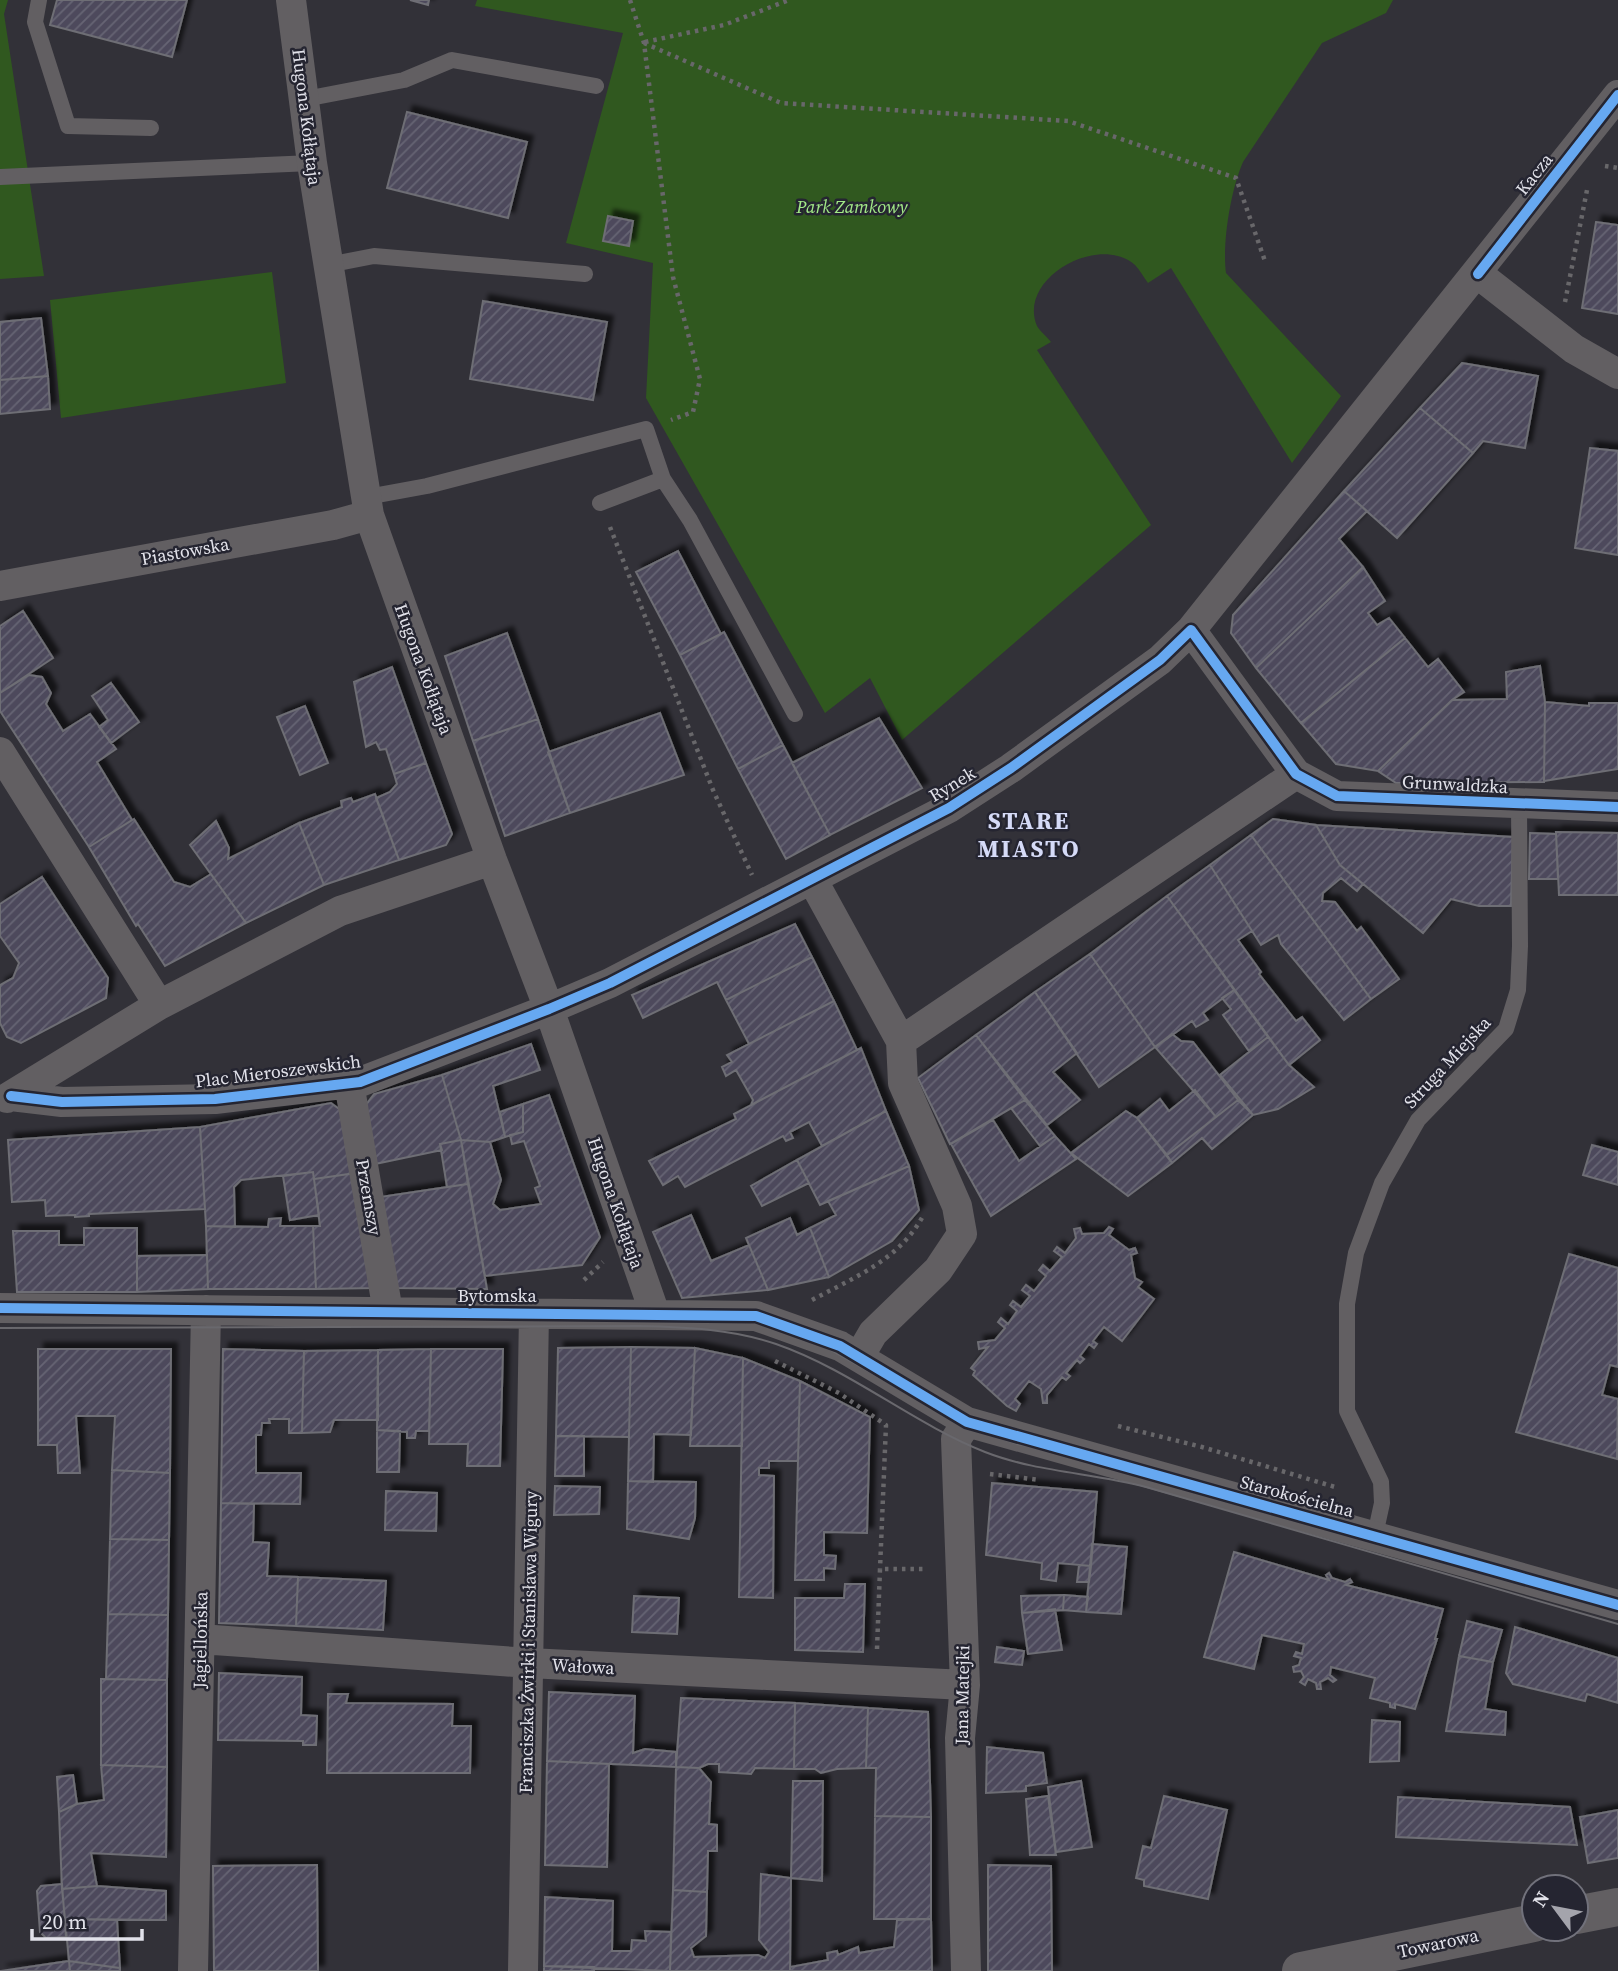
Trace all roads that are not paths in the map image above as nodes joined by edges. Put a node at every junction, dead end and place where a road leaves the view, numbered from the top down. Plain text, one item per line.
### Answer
1 (39, 0) edge
2 (291, 0) edge
3 (596, 86) dead end
4 (1618, 95) edge
5 (305, 99) junction
6 (151, 128) dead end
7 (312, 163) junction
8 (0, 177) edge
9 (328, 265) junction
10 (585, 274) dead end
11 (1478, 274) junction
12 (1618, 374) edge
13 (663, 479) junction
14 (600, 503) road end
15 (368, 506) junction
16 (0, 586) edge
17 (1192, 630) junction
18 (795, 714) dead end
19 (0, 752) edge
20 (1296, 774) junction
21 (1519, 805) junction
22 (1618, 807) edge
23 (492, 860) junction
24 (800, 886) junction
25 (159, 1005) junction
26 (549, 1009) junction
27 (901, 1041) junction
28 (349, 1083) junction
29 (6, 1099) edge
30 (0, 1308) edge
31 (206, 1310) junction
32 (388, 1312) junction
33 (534, 1313) junction
34 (655, 1314) junction
35 (859, 1357) junction
36 (967, 1422) junction
37 (1375, 1535) junction
38 (1618, 1605) edge
39 (201, 1639) junction
40 (528, 1664) junction
41 (965, 1685) junction
42 (1618, 1906) edge
43 (1590, 1912) edge
44 (1520, 1926) edge
45 (193, 1971) edge
46 (523, 1971) edge
47 (966, 1971) edge
48 (1301, 1971) edge

1 - 6 lane
2 - 5 street, Hugona Kołłątaja
3 - 5 lane
4 - 11 street, Kacza
5 - 7 street, Hugona Kołłątaja
7 - 8 lane
7 - 9 street, Hugona Kołłątaja
9 - 10 lane
9 - 15 street, Hugona Kołłątaja
11 - 12 street
11 - 17 street, Kacza
13 - 14 lane
13 - 15 lane
13 - 18 lane
15 - 16 street, Piastowska
15 - 23 street, Hugona Kołłątaja
17 - 20 street
17 - 24 street, Rynek
19 - 25 street
20 - 21 street, Grunwaldzka
20 - 27 street
21 - 22 street, Grunwaldzka
21 - 37 lane, Struga Miejska
23 - 25 street, Plac Mieroszewskich
23 - 26 street, Hugona Kołłątaja
24 - 26 street, Rynek
24 - 27 street
25 - 29 street, Plac Mieroszewskich
26 - 28 street, Plac Mieroszewskich
26 - 34 street, Hugona Kołłątaja
27 - 35 street
28 - 29 street, Plac Mieroszewskich
28 - 32 street, Przemszy
30 - 31 street, Bytomska
31 - 32 street, Bytomska
31 - 39 street, Jagiellońska
32 - 33 street, Bytomska
33 - 34 street, Bytomska
33 - 40 street, Franciszka Żwirki i Stanisława Wigury
34 - 35 street, Bytomska
35 - 36 street, Bytomska
36 - 37 street, Starokościelna
36 - 41 street, Jana Matejki
37 - 38 street, Starokościelna
39 - 40 street, Wałowa
39 - 45 street, Jagiellońska
40 - 41 street, Wałowa
40 - 46 street, Franciszka Żwirki i Stanisława Wigury
41 - 47 street, Jana Matejki
42 - 43 street
44 - 48 street, Towarowa

